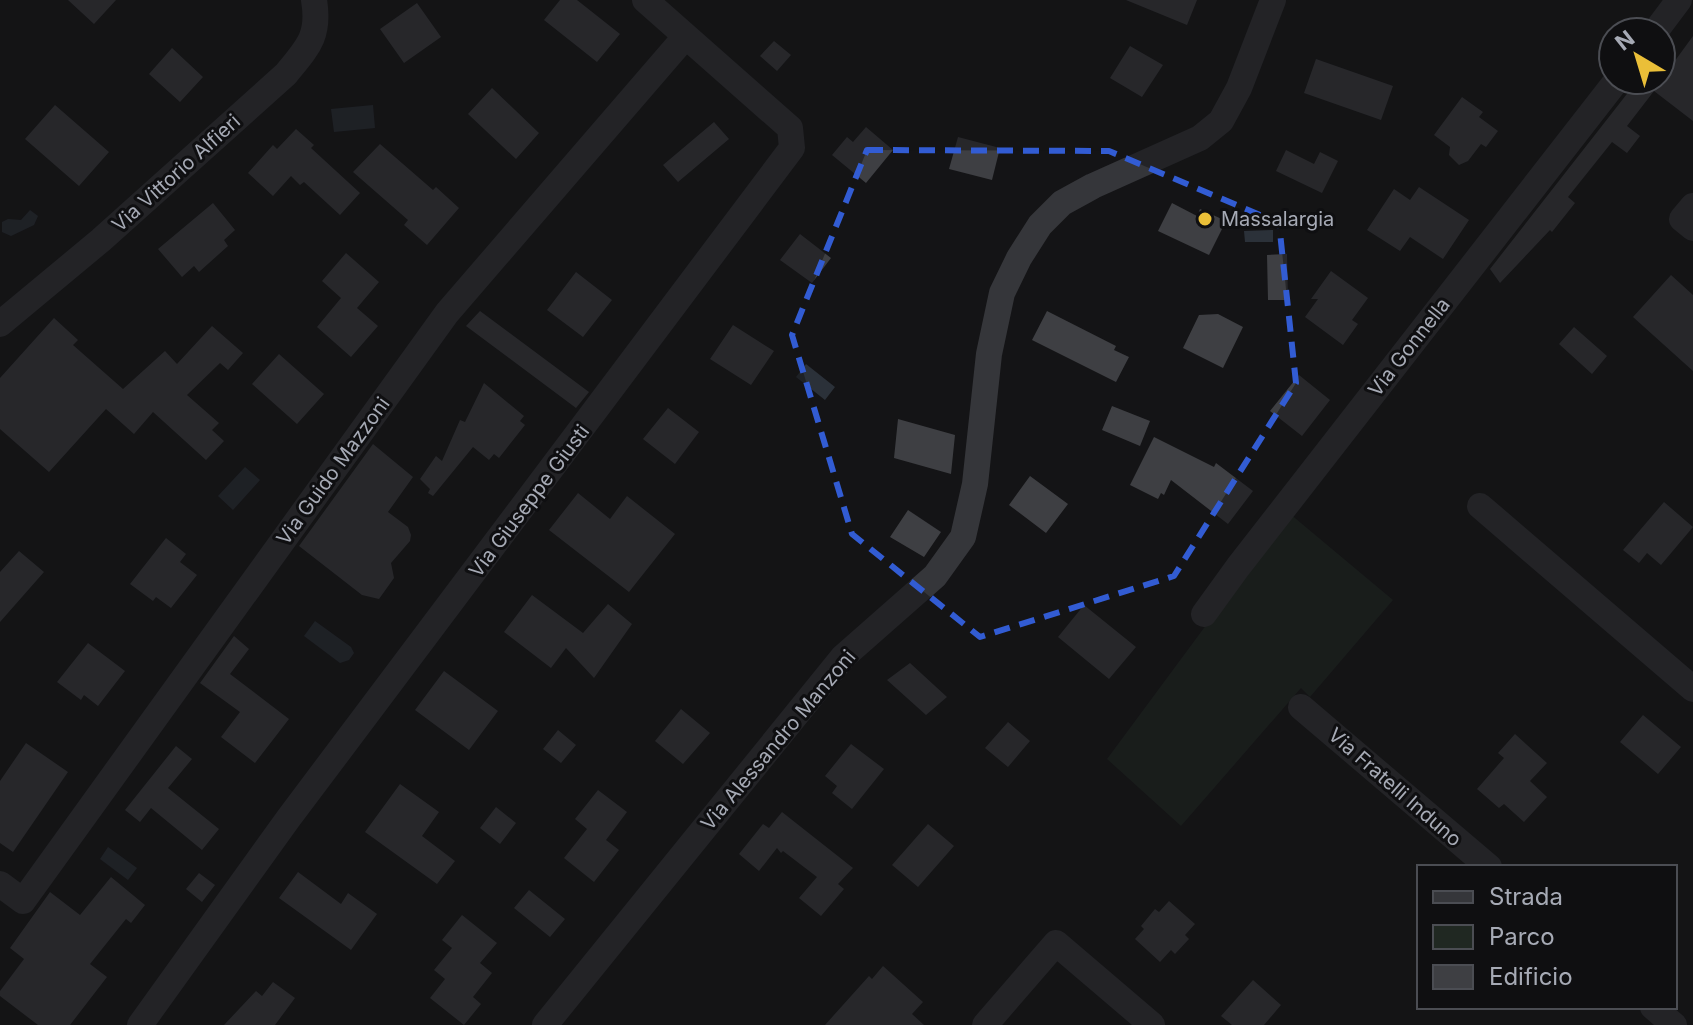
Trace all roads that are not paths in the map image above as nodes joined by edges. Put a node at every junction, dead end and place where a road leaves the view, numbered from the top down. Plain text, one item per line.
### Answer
1 (314, 0) edge
2 (645, 0) edge
3 (1273, 0) edge
4 (685, 37) junction
5 (1605, 96) edge
6 (1693, 206) edge
7 (1693, 228) edge
8 (0, 324) edge
9 (1480, 506) dead end
10 (1204, 614) dead end
11 (1693, 689) edge
12 (1301, 707) dead end
13 (1487, 865) edge
14 (0, 884) edge
15 (1655, 1009) edge
16 (140, 1025) edge
17 (545, 1025) edge
18 (985, 1025) edge
19 (1152, 1025) edge
20 (1674, 1025) edge

1 - 8 street, Via Vittorio Alfieri
2 - 4 street, Via Giuseppe Giusti
3 - 17 street, Via Alessandro Manzoni
4 - 14 street, Via Guido Mazzoni
4 - 16 street, Via Giuseppe Giusti
5 - 10 street, Via Gonnella
6 - 7 street
9 - 11 street
12 - 13 street, Via Fratelli Induno
15 - 20 street
18 - 19 street

